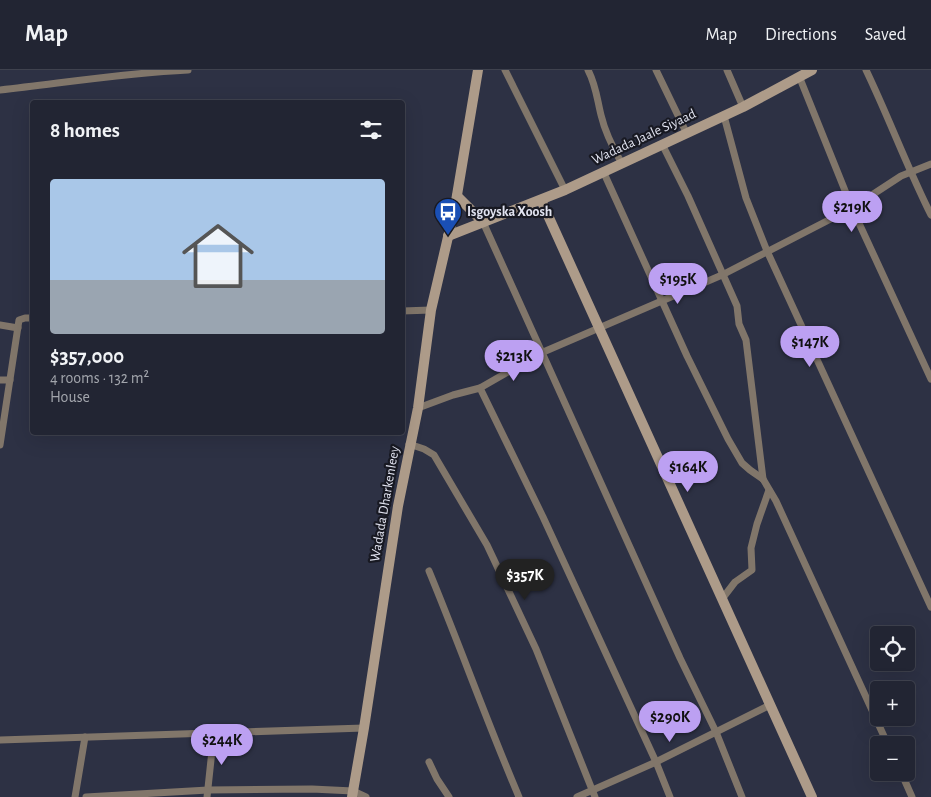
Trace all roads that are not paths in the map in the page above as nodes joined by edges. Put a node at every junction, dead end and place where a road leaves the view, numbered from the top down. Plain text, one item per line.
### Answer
1 (188, 70) edge
2 (478, 70) edge
3 (505, 70) edge
4 (588, 70) edge
5 (656, 70) edge
6 (727, 70) edge
7 (866, 70) edge
8 (150, 71) edge
9 (805, 72) edge
10 (0, 90) edge
11 (743, 107) junction
12 (724, 116) junction
13 (686, 132) junction
14 (662, 144) junction
15 (621, 162) junction
16 (931, 164) edge
17 (603, 171) junction
18 (910, 172) junction
19 (564, 190) junction
20 (457, 196) junction
21 (541, 200) junction
22 (852, 208) junction
23 (931, 215) edge
24 (483, 222) junction
25 (448, 236) junction
26 (767, 251) junction
27 (722, 275) junction
28 (662, 300) junction
29 (431, 310) junction
30 (405, 311) edge
31 (30, 318) edge
32 (0, 325) edge
33 (18, 328) junction
34 (600, 328) junction
35 (541, 353) junction
36 (931, 379) edge
37 (0, 380) edge
38 (10, 380) junction
39 (480, 388) junction
40 (418, 408) junction
41 (410, 444) junction
42 (0, 445) edge
43 (764, 479) junction
44 (769, 490) junction
45 (429, 571) dead end
46 (722, 599) junction
47 (931, 607) edge
48 (770, 705) junction
49 (364, 728) junction
50 (214, 732) junction
51 (716, 732) junction
52 (85, 736) junction
53 (884, 736) edge
54 (0, 740) edge
55 (429, 762) dead end
56 (656, 762) junction
57 (905, 781) edge
58 (593, 793) edge
59 (208, 794) edge
60 (353, 794) edge
61 (75, 797) edge
62 (86, 797) edge
63 (366, 797) edge
64 (449, 797) edge
65 (519, 797) edge
66 (577, 797) edge
67 (670, 797) edge
68 (742, 797) edge
69 (812, 797) edge
70 (912, 797) edge

1 - 8 street
2 - 20 main road, Wadada Dharkenleey
3 - 19 street
4 - 15 street
5 - 13 street
6 - 11 street
7 - 18 street
8 - 10 street
9 - 11 main road, Wadada Jaale Siyaad
9 - 22 street
11 - 12 main road, Wadada Jaale Siyaad
12 - 13 main road, Wadada Jaale Siyaad
12 - 26 street
13 - 14 main road, Wadada Jaale Siyaad
14 - 15 main road, Wadada Jaale Siyaad
14 - 27 street
15 - 17 main road, Wadada Jaale Siyaad
16 - 18 street
17 - 19 main road, Wadada Jaale Siyaad
17 - 28 street
18 - 22 street
18 - 23 street
19 - 21 main road, Wadada Jaale Siyaad
20 - 24 main road
20 - 25 main road, Wadada Dharkenleey
21 - 24 main road, Wadada Jaale Siyaad
21 - 34 main road
22 - 26 street
22 - 36 street
24 - 25 main road, Wadada Jaale Siyaad
24 - 35 street
25 - 29 main road, Wadada Dharkenleey
26 - 27 street
26 - 47 street
27 - 28 street
27 - 43 street
28 - 34 street
28 - 43 street
29 - 30 street
29 - 40 main road, Wadada Dharkenleey
31 - 33 street
32 - 33 street
33 - 38 street
34 - 35 street
34 - 46 main road
35 - 39 street
35 - 51 street
37 - 38 street
38 - 42 street
39 - 40 street
39 - 56 street
40 - 41 main road, Wadada Dharkenleey
41 - 49 main road, Wadada Dharkenleey
41 - 58 street
43 - 44 street
44 - 46 street
44 - 53 street
45 - 65 street
46 - 48 main road
48 - 51 street
48 - 69 main road
49 - 50 street
49 - 60 main road, Wadada Dharkenleey
50 - 52 street
50 - 59 street
51 - 56 street
51 - 68 street
52 - 54 street
52 - 61 street
55 - 64 street
56 - 58 street
56 - 67 street
57 - 70 street
58 - 66 street
59 - 60 street
59 - 62 street
60 - 63 street

